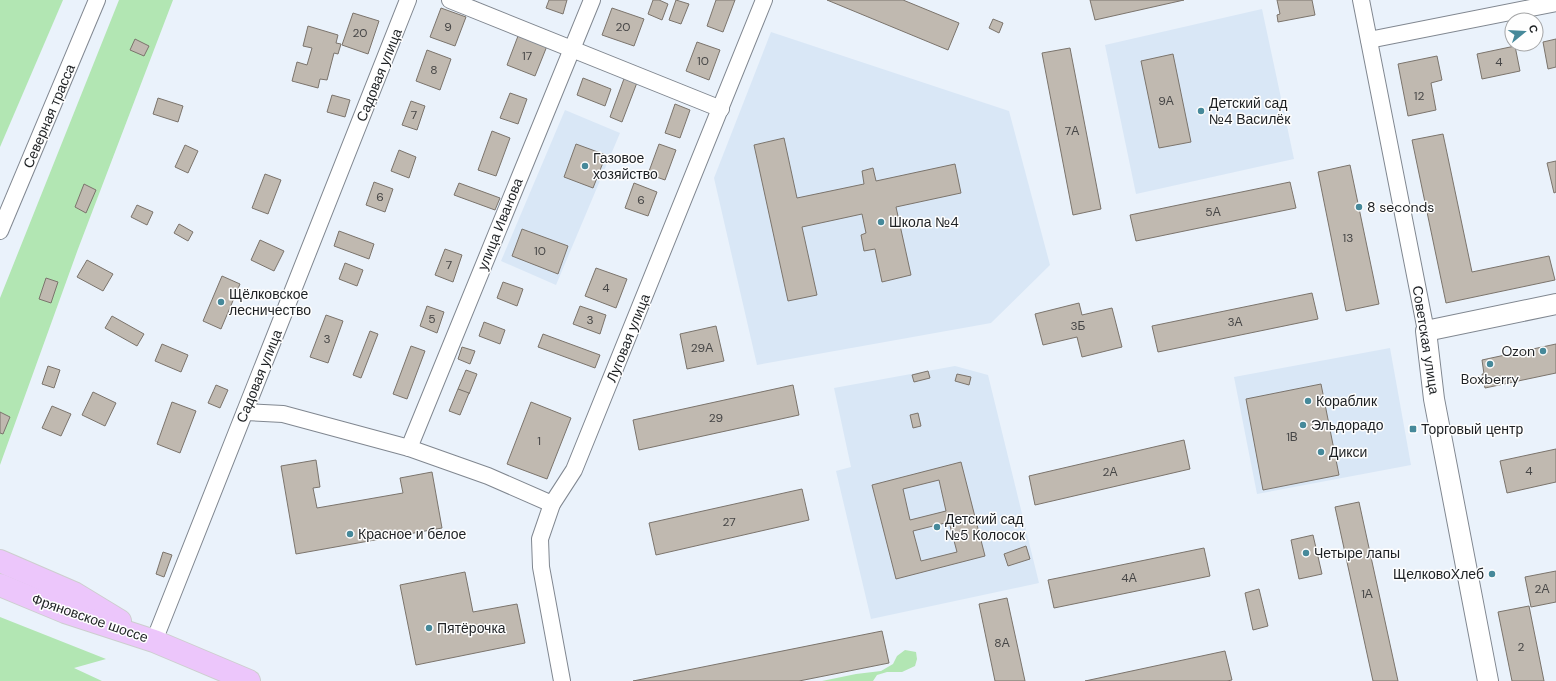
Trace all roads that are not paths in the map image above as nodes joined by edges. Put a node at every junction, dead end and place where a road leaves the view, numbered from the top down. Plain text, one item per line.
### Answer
1 (97, 0) edge
2 (408, 0) edge
3 (450, 0) edge
4 (592, 0) edge
5 (764, 0) edge
6 (1361, 0) edge
7 (1556, 3) edge
8 (1370, 40) junction
9 (571, 49) junction
10 (721, 109) junction
11 (0, 232) edge
12 (1556, 304) edge
13 (1426, 331) junction
14 (245, 412) junction
15 (409, 448) junction
16 (552, 504) junction
17 (0, 561) edge
18 (0, 585) edge
19 (154, 641) junction
20 (249, 681) edge
21 (562, 681) edge
22 (1488, 681) edge

1 - 11 street, Северная трасса
2 - 14 street, Садовая улица
3 - 9 street
4 - 9 street, улица Иванова
5 - 10 street, Луговая улица
6 - 8 street, Советская улица
7 - 8 street
8 - 13 street, Советская улица
9 - 10 street
9 - 15 street, улица Иванова
10 - 16 street, Луговая улица
12 - 13 street
13 - 22 street, Советская улица
14 - 15 street
14 - 19 street, Садовая улица
15 - 16 street
16 - 21 street, Луговая улица
17 - 19 main road, Фряновское шоссе
18 - 19 main road, Фряновское шоссе
19 - 20 main road

